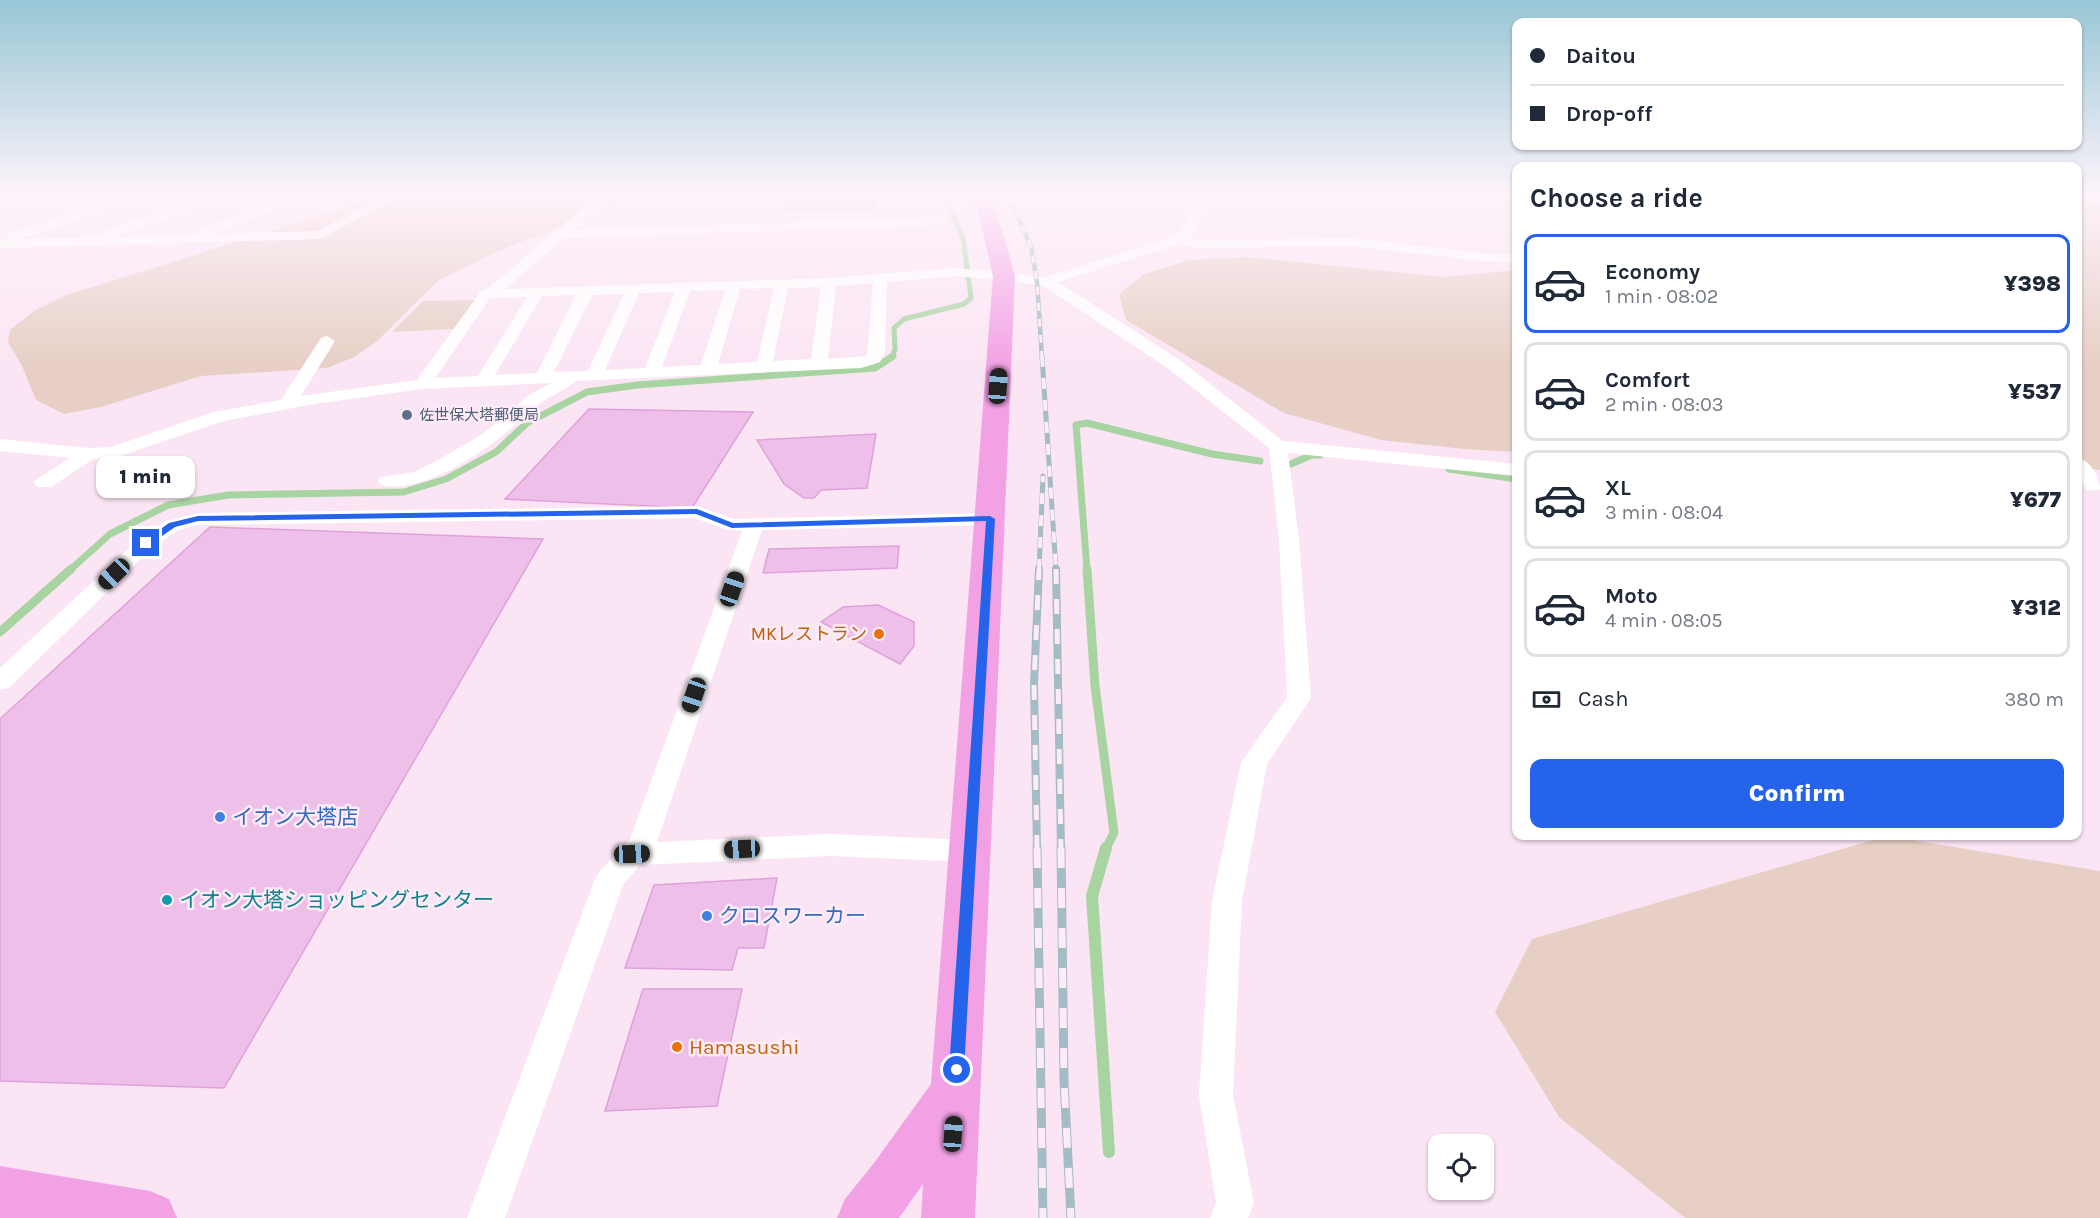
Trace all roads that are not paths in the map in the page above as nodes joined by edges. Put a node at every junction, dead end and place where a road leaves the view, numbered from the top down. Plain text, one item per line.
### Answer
1 (538, 253) edge
2 (989, 253) edge
3 (1136, 253) edge
4 (1445, 253) edge
5 (1512, 258) edge
6 (991, 274) junction
7 (880, 279) junction
8 (1046, 280) junction
9 (830, 282) junction
10 (782, 283) junction
11 (734, 285) junction
12 (684, 287) junction
13 (633, 289) junction
14 (586, 291) junction
15 (537, 293) junction
16 (490, 294) junction
17 (327, 341) dead end
18 (819, 364) junction
19 (764, 366) junction
20 (708, 370) junction
21 (651, 373) junction
22 (594, 376) junction
23 (572, 377) junction
24 (542, 379) junction
25 (483, 381) junction
26 (422, 384) junction
27 (287, 404) junction
28 (0, 445) edge
29 (1278, 446) junction
30 (88, 454) junction
31 (1512, 470) edge
32 (2082, 471) edge
33 (388, 481) dead end
34 (44, 483) dead end
35 (2091, 486) edge
36 (990, 519) junction
37 (754, 525) junction
38 (0, 682) edge
39 (970, 851) junction
40 (632, 854) junction
41 (955, 1092) junction
42 (0, 1193) edge
43 (150, 1218) edge
44 (486, 1218) edge
45 (864, 1218) edge
46 (948, 1218) edge
47 (1229, 1218) edge

1 - 16 street
2 - 6 highway
3 - 8 street
4 - 5 street
6 - 7 street
6 - 8 street
6 - 36 highway
7 - 9 street
7 - 18 street
8 - 29 street
9 - 10 street
9 - 18 street
10 - 11 street
10 - 19 street
11 - 12 street
11 - 20 street
12 - 13 street
12 - 21 street
13 - 14 street
13 - 22 street
14 - 15 street
14 - 24 street
15 - 16 street
15 - 25 street
16 - 26 street
17 - 27 street
18 - 19 street
19 - 20 street
20 - 21 street
21 - 22 street
22 - 23 street
23 - 24 street
23 - 33 street
24 - 25 street
25 - 26 street
26 - 27 street
27 - 30 street
28 - 30 street
29 - 31 street
29 - 47 street
30 - 34 street
32 - 35 street
36 - 37 street
36 - 39 highway
37 - 38 street
37 - 40 street
39 - 40 street
39 - 41 highway
40 - 44 street
41 - 45 highway
41 - 46 highway
42 - 43 highway

